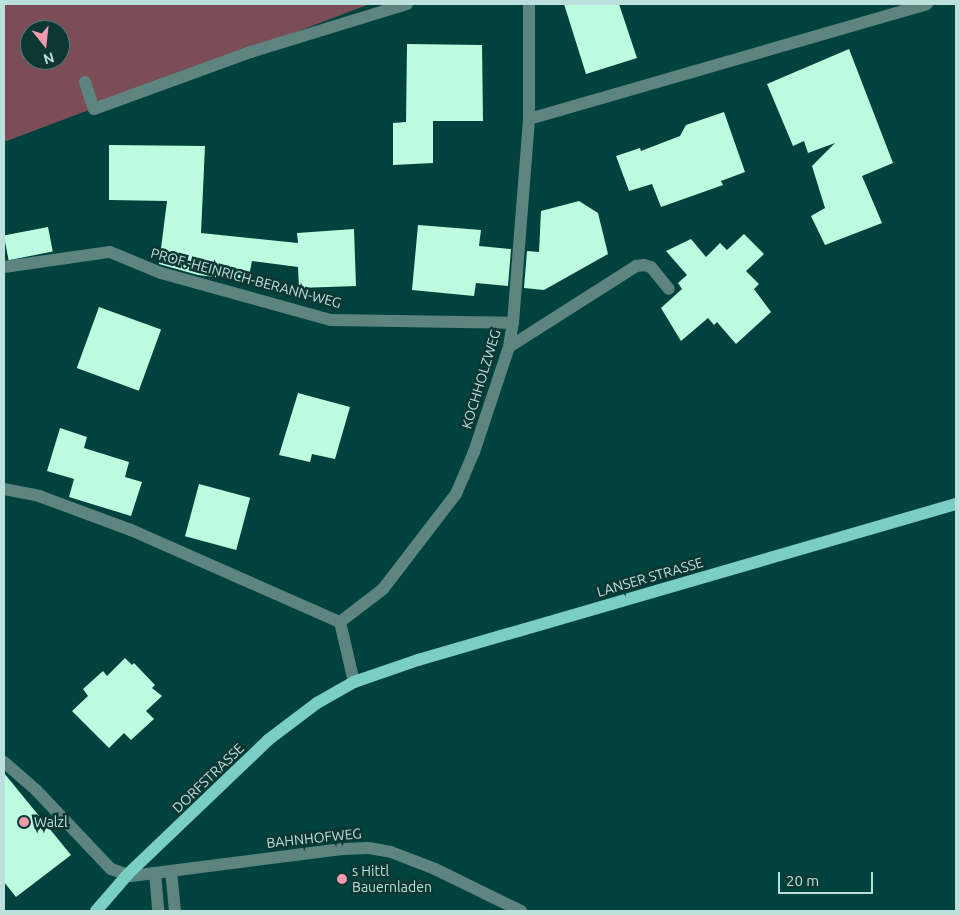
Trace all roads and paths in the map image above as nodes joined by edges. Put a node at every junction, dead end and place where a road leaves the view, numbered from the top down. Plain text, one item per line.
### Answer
1 (407, 4) edge
2 (529, 4) edge
3 (927, 4) edge
4 (85, 82) dead end
5 (528, 119) junction
6 (4, 268) edge
7 (669, 289) dead end
8 (513, 323) junction
9 (509, 347) junction
10 (4, 489) edge
11 (956, 504) edge
12 (340, 622) junction
13 (354, 682) junction
14 (4, 762) edge
15 (172, 871) junction
16 (155, 873) junction
17 (128, 874) junction
18 (96, 911) edge
19 (158, 911) edge
20 (175, 911) edge
21 (521, 911) edge

1 - 4 street
2 - 5 street, KOCHHOLZWEG
3 - 5 street
5 - 8 street, KOCHHOLZWEG
6 - 8 street, PROF.-HEINRICH-BERANN-WEG
7 - 9 street
8 - 9 street, KOCHHOLZWEG
9 - 12 street, KOCHHOLZWEG
10 - 12 street
11 - 13 main road, LANSER STRASSE
12 - 13 street
13 - 17 main road, DORFSTRASSE
14 - 17 street
15 - 16 street, BAHNHOFWEG
15 - 20 street
15 - 21 street, BAHNHOFWEG
16 - 17 street, BAHNHOFWEG
16 - 19 street
17 - 18 main road, DORFSTRASSE

